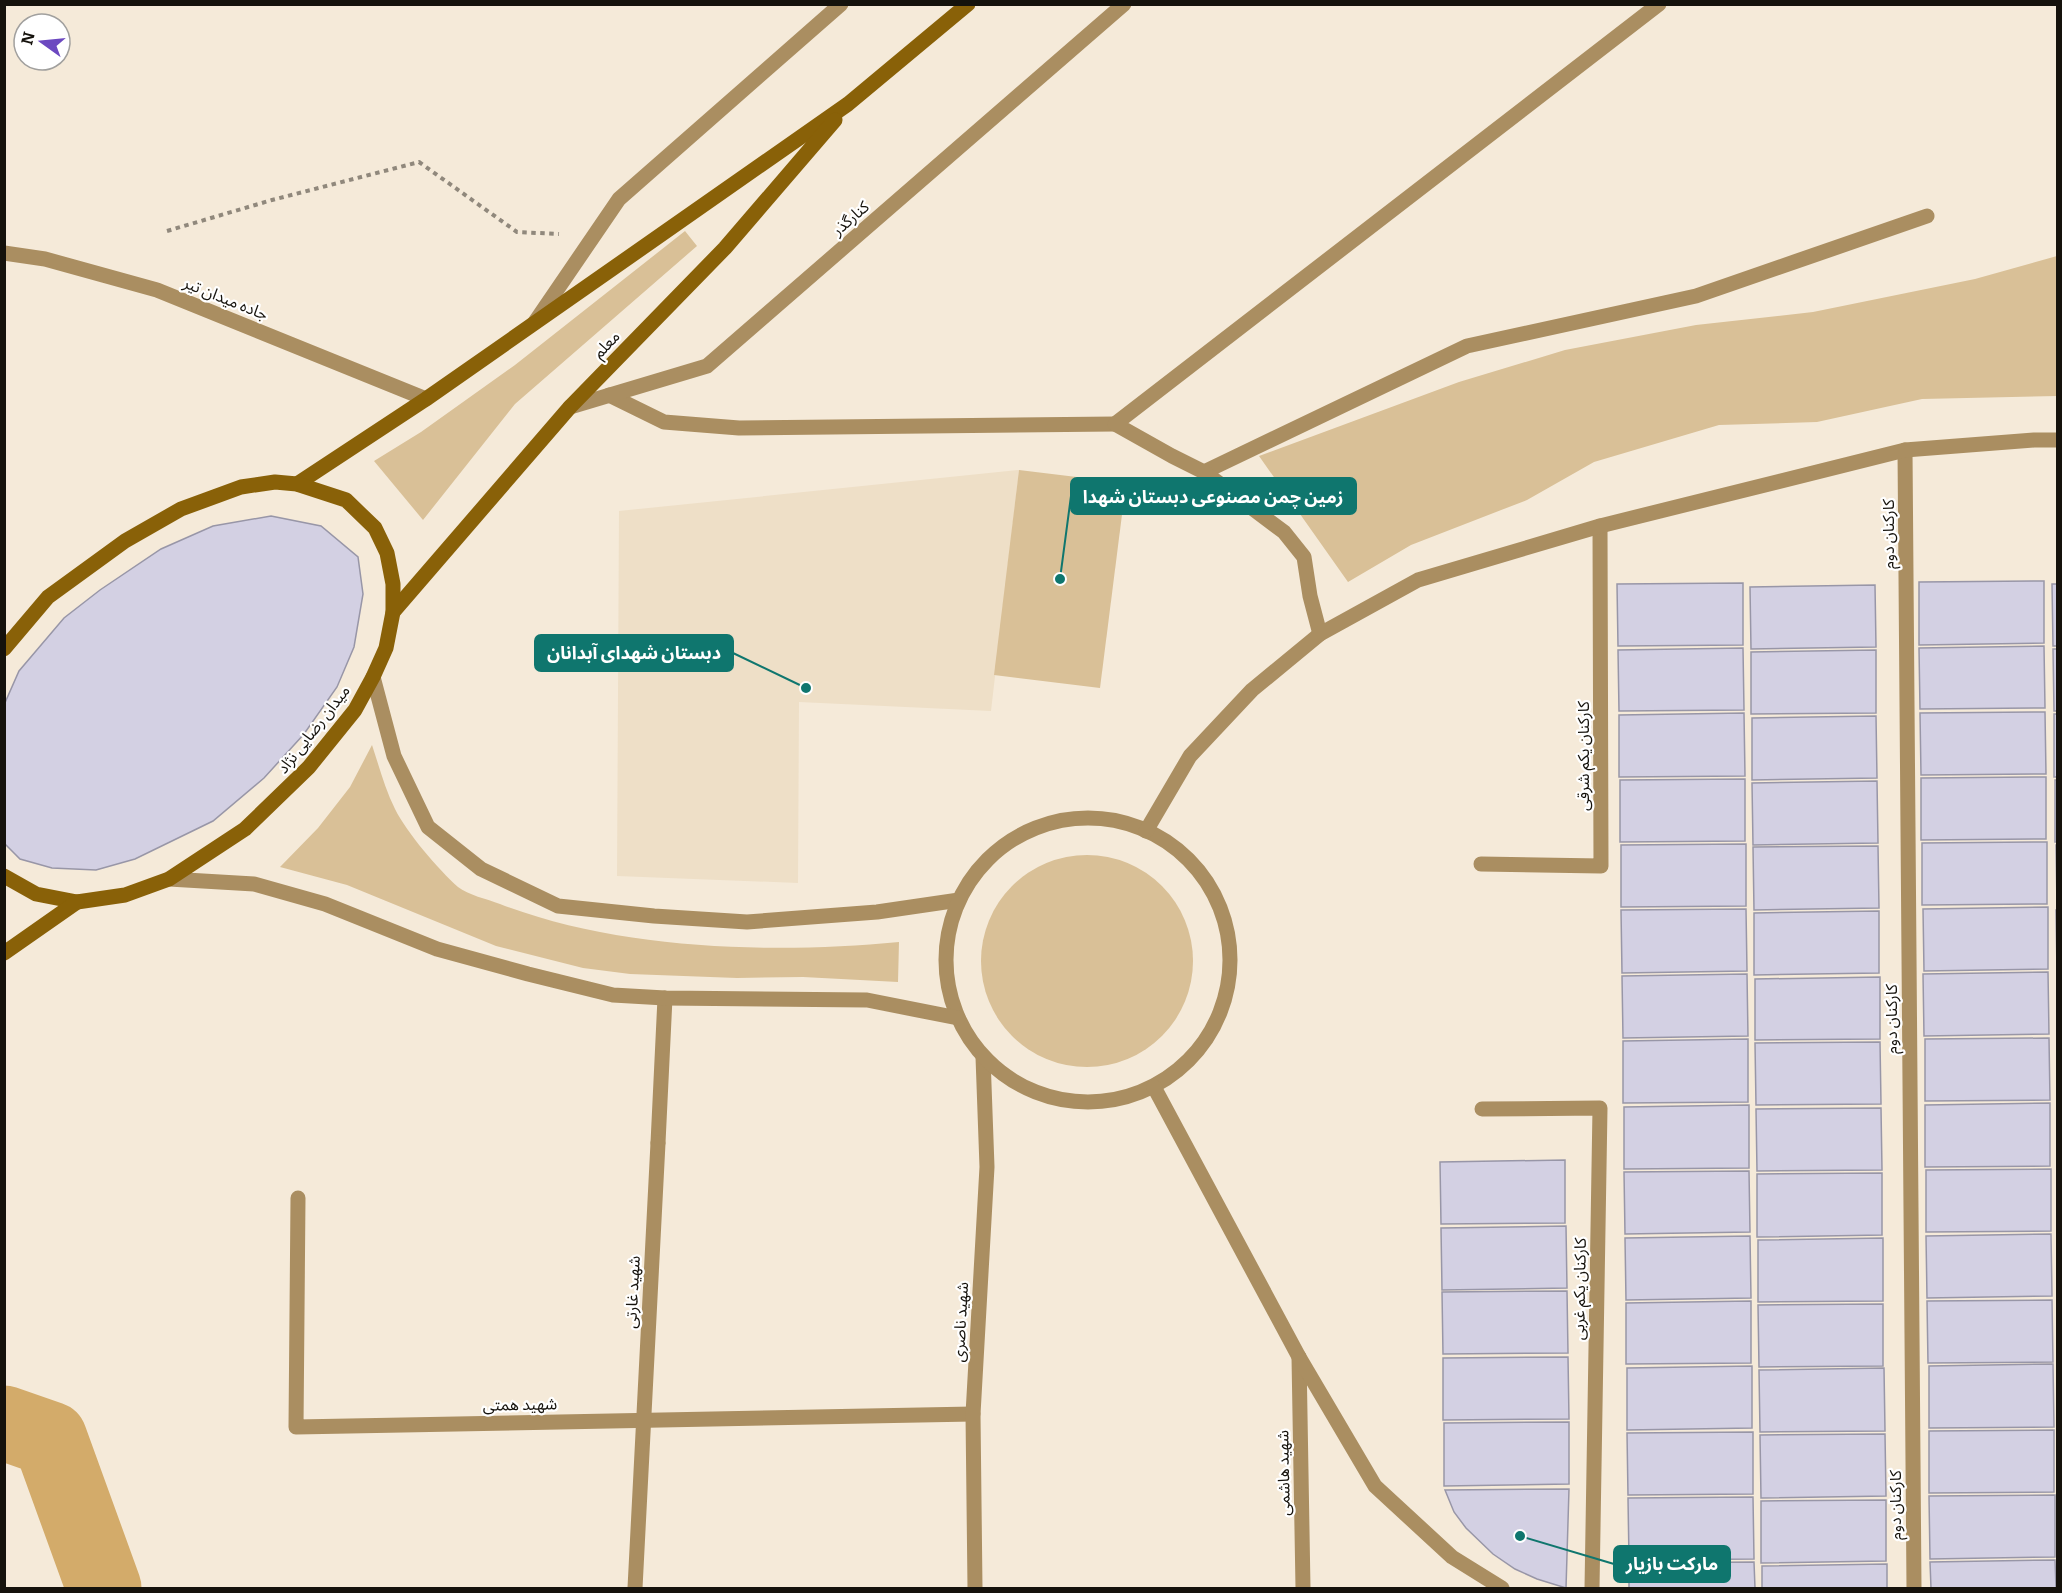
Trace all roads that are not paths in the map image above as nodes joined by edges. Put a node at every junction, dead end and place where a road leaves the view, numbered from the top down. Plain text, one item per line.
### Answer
1 (841, 4) edge
2 (968, 4) edge
3 (1124, 4) edge
4 (1659, 4) edge
5 (848, 104) junction
6 (1927, 216) dead end
7 (4, 253) edge
8 (534, 322) junction
9 (609, 395) junction
10 (426, 399) junction
11 (570, 407) junction
12 (1115, 424) junction
13 (2058, 440) edge
14 (1905, 450) junction
15 (1204, 471) junction
16 (297, 484) junction
17 (1600, 526) junction
18 (393, 612) junction
19 (1320, 634) junction
20 (4, 649) edge
21 (373, 677) junction
22 (1146, 831) junction
23 (1481, 864) dead end
24 (4, 876) edge
25 (169, 879) junction
26 (959, 900) junction
27 (77, 902) junction
28 (4, 953) edge
29 (664, 998) junction
30 (958, 1018) junction
31 (983, 1057) junction
32 (1154, 1087) junction
33 (1482, 1109) dead end
34 (298, 1198) dead end
35 (1299, 1357) junction
36 (973, 1414) junction
37 (644, 1420) junction
38 (635, 1588) edge
39 (975, 1588) edge
40 (1302, 1588) edge
41 (1502, 1588) edge
42 (1592, 1588) edge
43 (1914, 1588) edge

1 - 8 street
2 - 5 main road, معلم
3 - 9 street, کنارگذر
4 - 12 street
5 - 8 main road, معلم
5 - 11 main road, معلم
6 - 15 street
7 - 10 street, جاده میدان تیر
8 - 10 main road, معلم
9 - 11 street, کنارگذر
9 - 12 street
10 - 16 main road, معلم
11 - 18 main road, معلم
12 - 15 street
13 - 14 street
14 - 17 street
14 - 43 street, کارکنان دوم
15 - 19 street
16 - 18 main road, میدان رضایی نژاد
16 - 20 main road, میدان رضایی نژاد
17 - 19 street
17 - 23 street, کارکنان یکم شرقی
18 - 21 main road, میدان رضایی نژاد
19 - 22 street
21 - 25 main road, میدان رضایی نژاد
21 - 26 street
22 - 26 street
22 - 32 street
24 - 27 main road, میدان رضایی نژاد
25 - 27 main road, میدان رضایی نژاد
25 - 29 street
26 - 30 street
27 - 28 main road
29 - 30 street
29 - 37 street, شهید غارتی
30 - 31 street
31 - 32 street
31 - 36 street, شهید ناصری
32 - 35 street
33 - 42 street, کارکنان یکم غربی
34 - 37 street, شهید همتی
35 - 40 street, شهید هاشمی
35 - 41 street
36 - 37 street, شهید همتی
36 - 39 street, شهید ناصری
37 - 38 street, شهید غارتی

